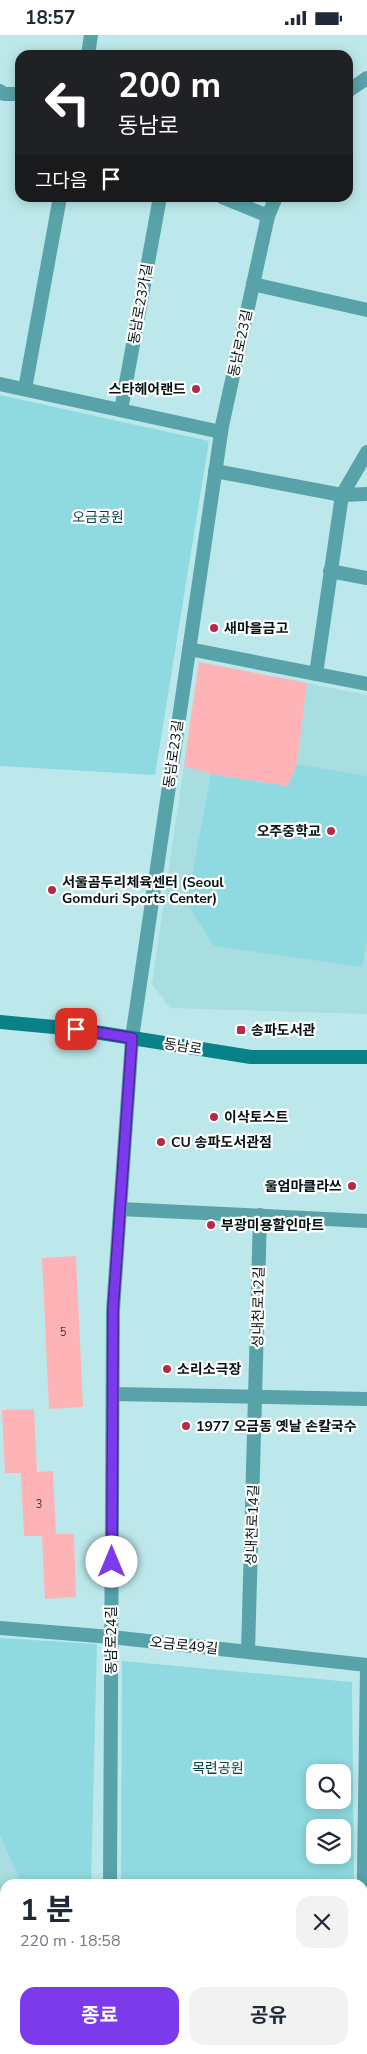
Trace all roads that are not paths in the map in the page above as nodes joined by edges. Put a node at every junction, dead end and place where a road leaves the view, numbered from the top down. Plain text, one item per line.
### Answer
1 (91, 35) edge
2 (89, 50) edge
3 (367, 78) edge
4 (353, 88) edge
5 (0, 91) edge
6 (15, 94) edge
7 (59, 202) edge
8 (159, 202) edge
9 (234, 202) edge
10 (274, 202) edge
11 (268, 216) junction
12 (253, 284) junction
13 (367, 310) edge
14 (0, 384) edge
15 (25, 389) junction
16 (121, 410) junction
17 (221, 432) junction
18 (367, 452) edge
19 (215, 471) junction
20 (367, 494) edge
21 (342, 495) junction
22 (330, 571) junction
23 (367, 578) edge
24 (189, 649) junction
25 (316, 674) junction
26 (367, 684) edge
27 (0, 1022) edge
28 (132, 1038) junction
29 (367, 1057) edge
30 (120, 1209) junction
31 (260, 1215) junction
32 (367, 1221) edge
33 (113, 1394) junction
34 (256, 1398) junction
35 (367, 1399) edge
36 (0, 1628) edge
37 (111, 1637) junction
38 (248, 1652) junction
39 (367, 1666) edge
40 (110, 1879) edge
41 (365, 1879) edge

1 - 2 street
3 - 4 street
5 - 6 street
7 - 15 street
8 - 16 street, 동남로23가길
9 - 11 street
10 - 11 street, 동남로23길
11 - 12 street, 동남로23길
12 - 13 street
12 - 17 street, 동남로23길
14 - 15 street
15 - 16 street
16 - 17 street
17 - 19 street, 동남로23길
18 - 21 street
19 - 21 street
19 - 24 street, 동남로23길
20 - 21 street
21 - 22 street
22 - 23 street
22 - 25 street
24 - 25 street
24 - 28 street, 동남로23길
25 - 26 street
27 - 28 main road, 동남로
28 - 29 main road, 동남로
28 - 30 street, 동남로24길
30 - 31 street
30 - 33 street, 동남로24길
31 - 32 street
31 - 34 street, 성내천로12길
33 - 34 street
33 - 37 street, 동남로24길
34 - 35 street
34 - 38 street, 성내천로14길
36 - 37 street, 오금로49길
37 - 38 street, 오금로49길
37 - 40 street, 동남로24길
38 - 39 street, 오금로49길
39 - 41 street

